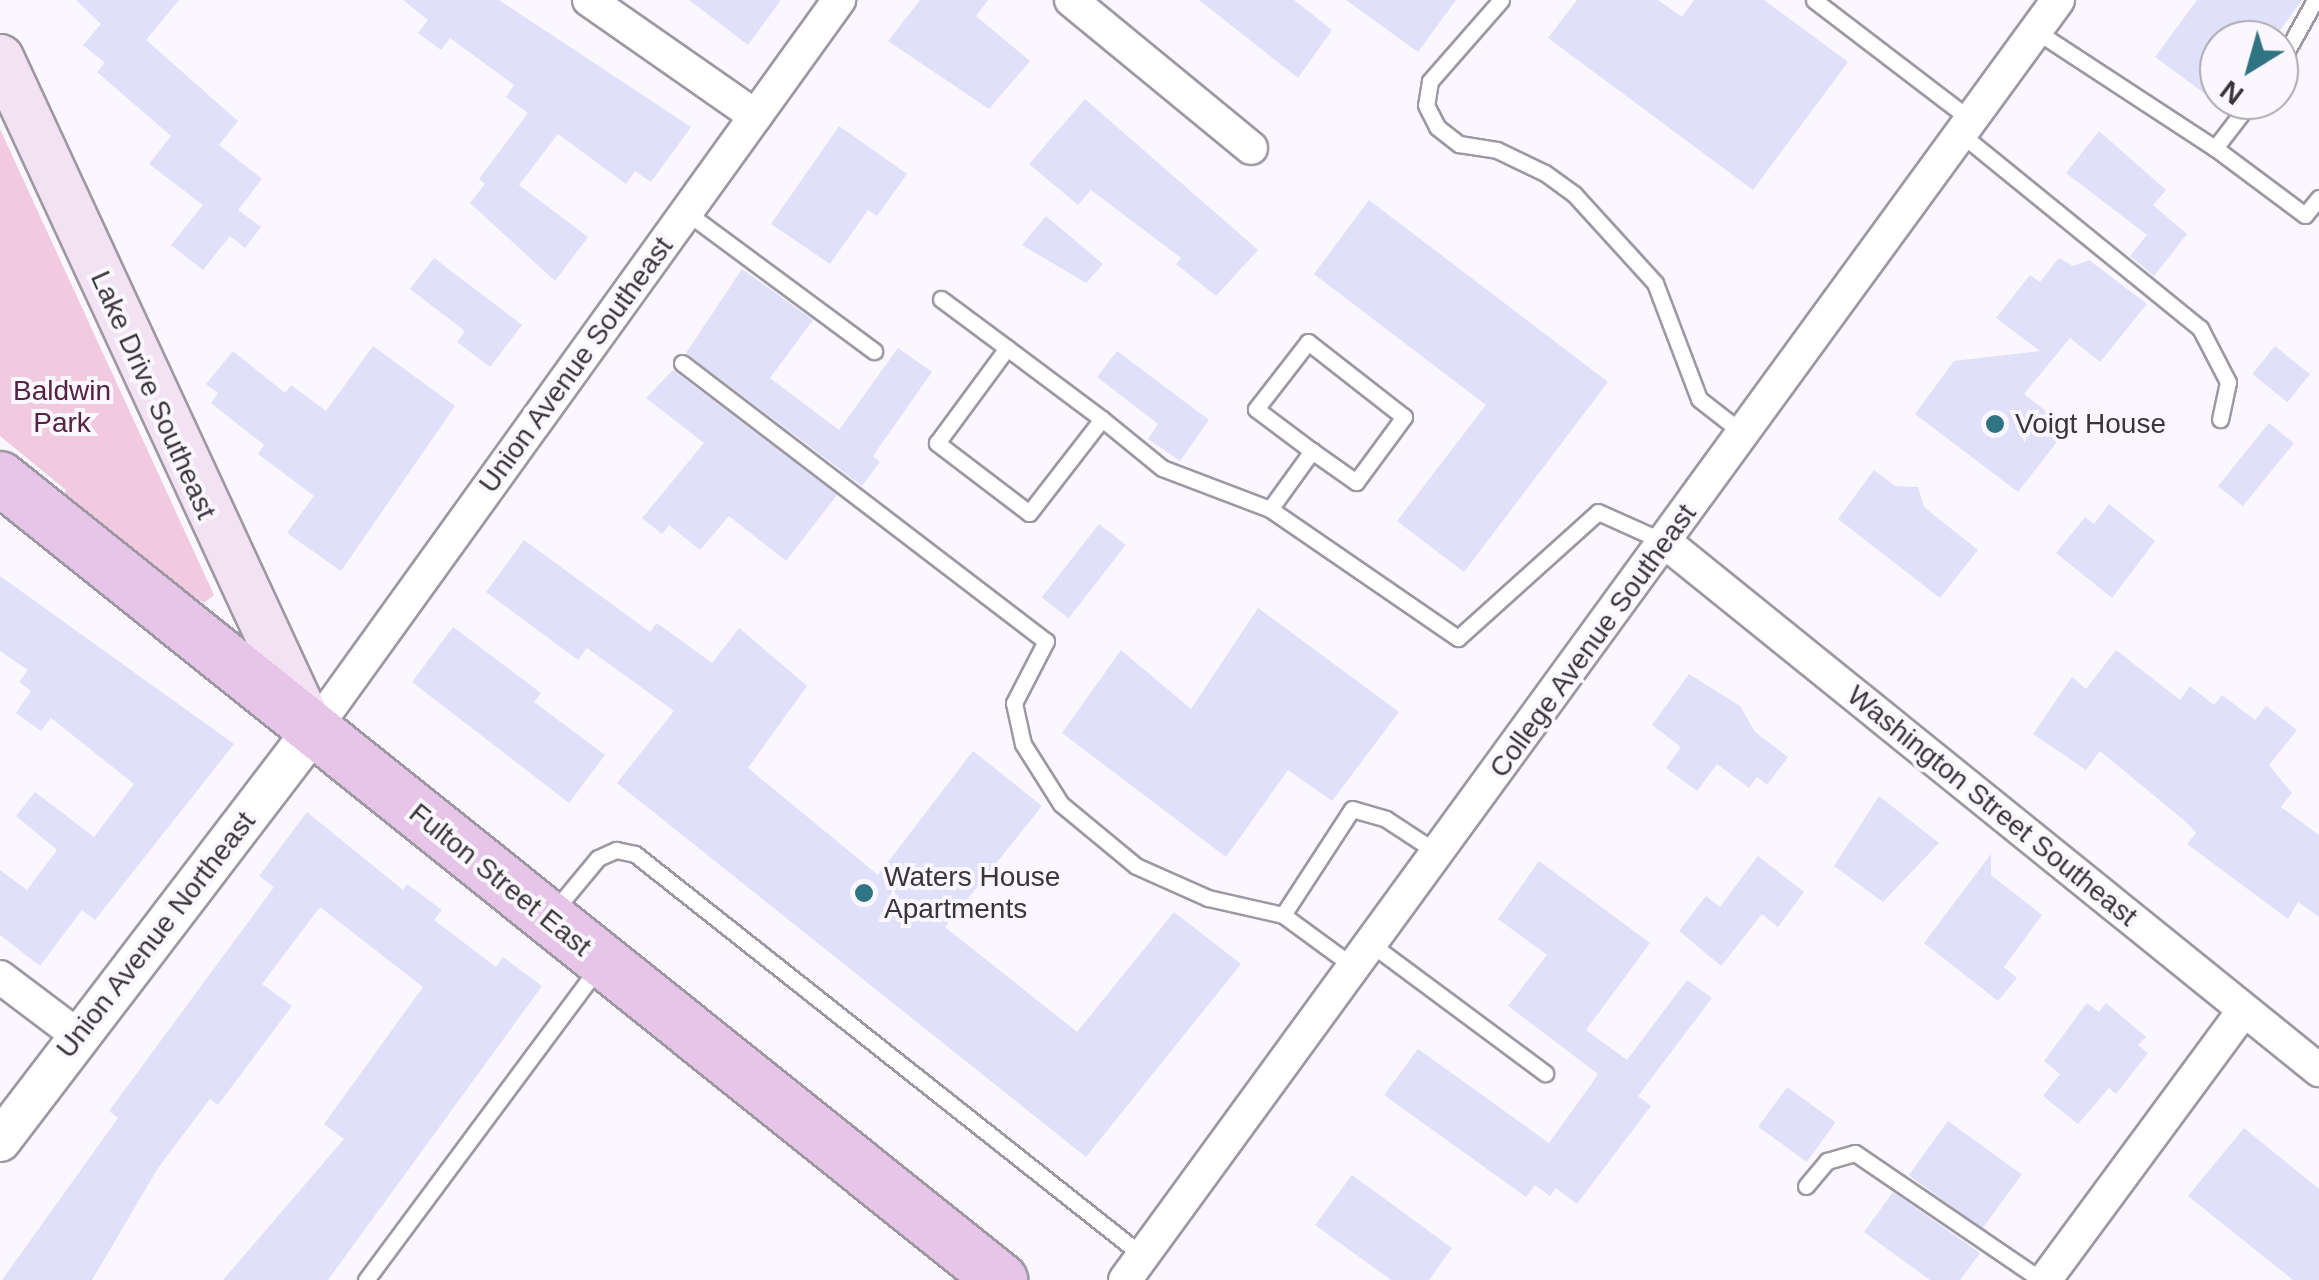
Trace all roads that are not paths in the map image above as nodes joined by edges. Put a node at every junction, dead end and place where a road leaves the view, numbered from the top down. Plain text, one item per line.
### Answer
1 (588, 0) edge
2 (840, 0) edge
3 (1070, 0) edge
4 (1501, 0) edge
5 (1814, 0) edge
6 (2058, 0) edge
7 (2315, 0) edge
8 (2299, 29) edge
9 (2036, 31) junction
10 (0, 57) edge
11 (755, 116) junction
12 (2237, 120) edge
13 (1966, 127) junction
14 (1251, 148) dead end
15 (2215, 148) junction
16 (2319, 198) edge
17 (686, 212) junction
18 (942, 299) dead end
19 (1007, 348) junction
20 (874, 351) dead end
21 (682, 363) dead end
22 (1102, 419) junction
23 (2220, 419) dead end
24 (1744, 434) junction
25 (1312, 451) junction
26 (0, 478) edge
27 (1270, 509) junction
28 (1665, 542) junction
29 (312, 730) junction
30 (1438, 852) junction
31 (1283, 915) junction
32 (548, 918) junction
33 (1362, 955) junction
34 (602, 962) junction
35 (0, 976) edge
36 (2244, 1010) junction
37 (77, 1035) junction
38 (2319, 1070) edge
39 (1545, 1072) dead end
40 (0, 1141) edge
41 (1806, 1186) dead end
42 (1134, 1268) edge
43 (366, 1280) edge
44 (1001, 1280) edge
45 (2043, 1280) edge

1 - 11 street
2 - 11 street, Union Avenue Southeast
3 - 14 street
4 - 24 lane
5 - 13 lane
6 - 9 street, College Avenue Southeast
7 - 8 lane
9 - 13 street, College Avenue Southeast
9 - 15 lane
10 - 29 main road, Lake Drive Southeast
11 - 17 street, Union Avenue Southeast
12 - 15 lane
13 - 23 lane
13 - 24 street, College Avenue Southeast
15 - 16 lane
17 - 20 lane
17 - 29 street, Union Avenue Southeast
18 - 19 lane
19 - 22 lane
19 - 22 lane
21 - 31 lane
22 - 27 lane
24 - 28 street, College Avenue Southeast
25 - 25 lane
25 - 27 lane
26 - 29 main road, Fulton Street East
27 - 28 lane
28 - 30 street, College Avenue Southeast
28 - 36 street, Washington Street Southeast
29 - 32 main road, Fulton Street East
29 - 37 street, Union Avenue Northeast
30 - 31 lane
30 - 33 street, College Avenue Southeast
31 - 33 lane
32 - 34 main road, Fulton Street East
32 - 42 lane
33 - 39 lane
33 - 42 street, College Avenue Southeast
34 - 43 lane
34 - 44 main road, Fulton Street East
35 - 37 street
36 - 38 street, Washington Street Southeast
36 - 45 street
37 - 40 street, Union Avenue Northeast
41 - 45 lane

